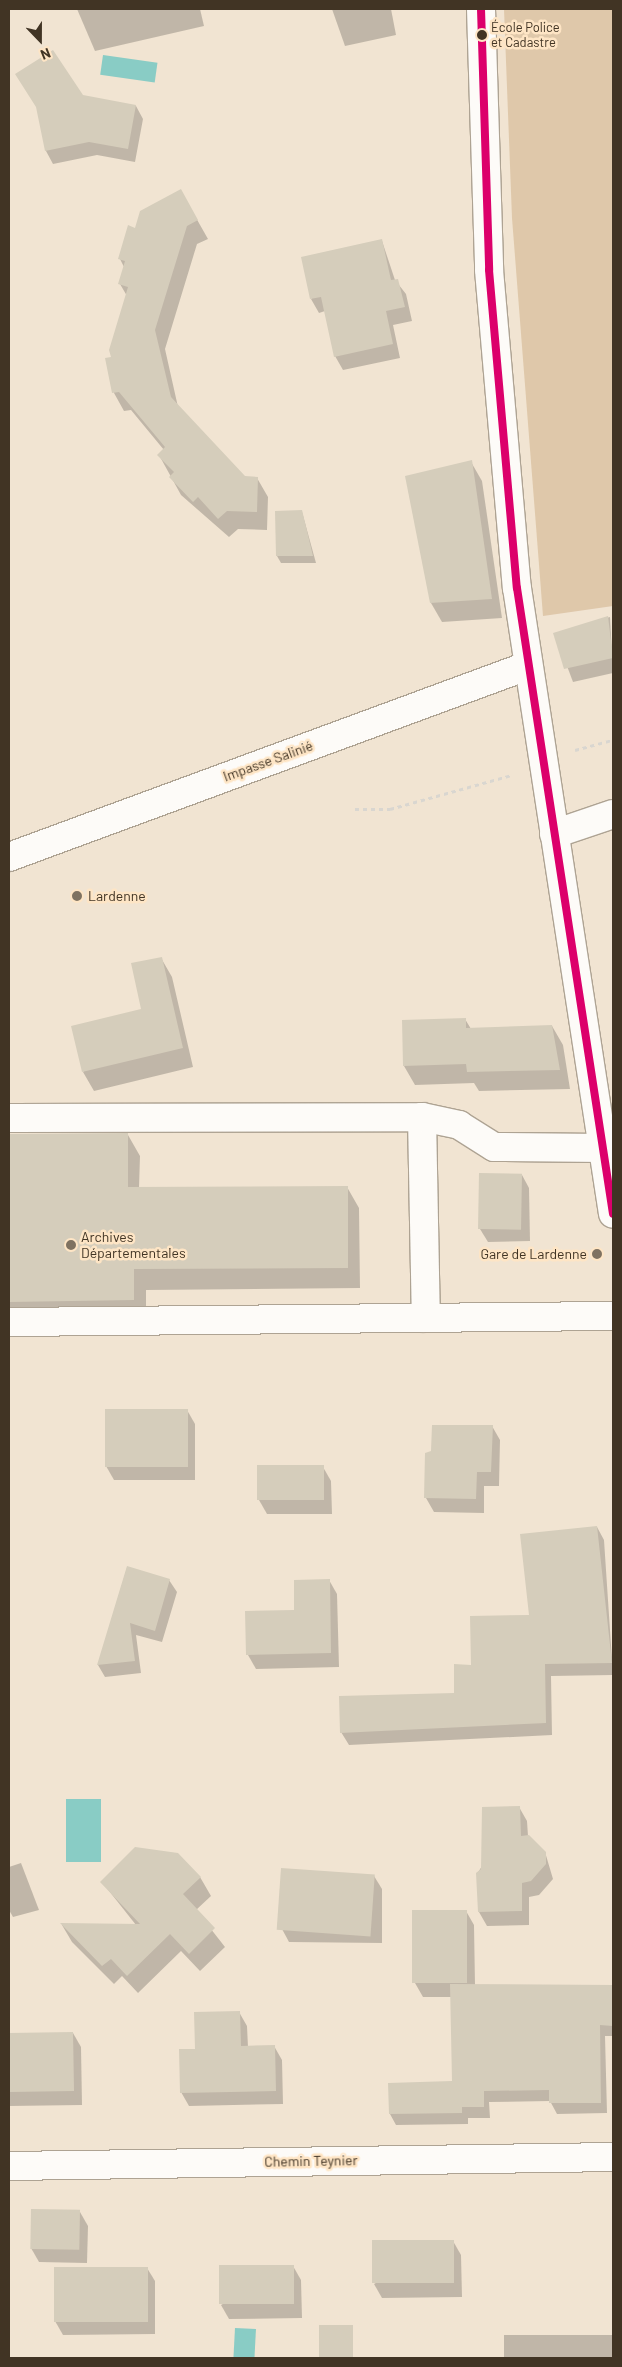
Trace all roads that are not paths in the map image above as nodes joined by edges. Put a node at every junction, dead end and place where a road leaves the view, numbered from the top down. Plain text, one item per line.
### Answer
1 (481, 9) edge
2 (527, 666) junction
3 (613, 814) edge
4 (554, 834) junction
5 (9, 857) edge
6 (422, 1117) junction
7 (9, 1118) edge
8 (603, 1148) junction
9 (613, 1214) edge
10 (613, 1316) edge
11 (426, 1318) junction
12 (9, 1322) edge
13 (613, 2157) edge
14 (9, 2166) edge

1 - 2 street
2 - 4 street
2 - 5 street, Impasse Salinié
3 - 4 street
4 - 8 street
6 - 7 street
6 - 8 street
6 - 11 street
8 - 9 street
10 - 11 street
11 - 12 street
13 - 14 street, Chemin Teynier

